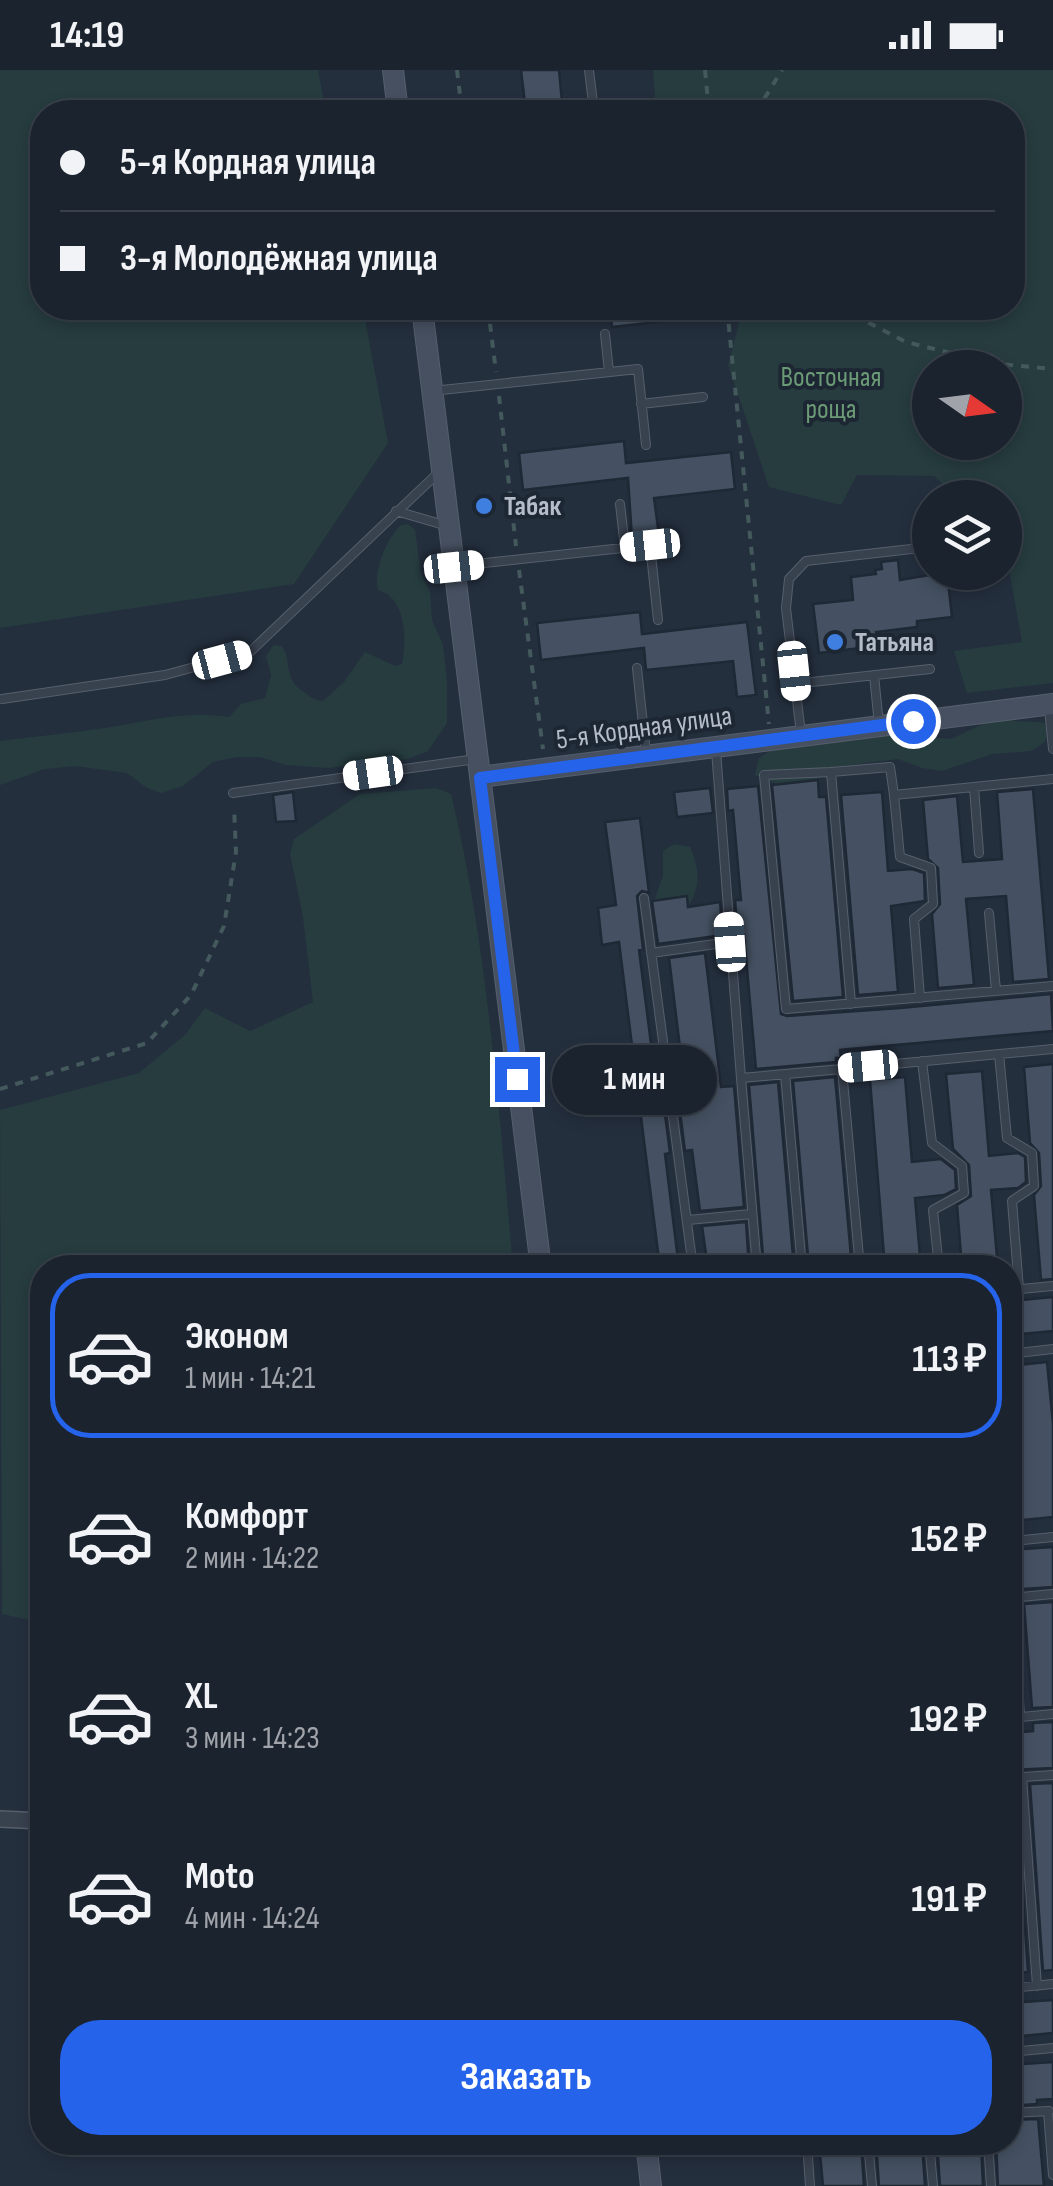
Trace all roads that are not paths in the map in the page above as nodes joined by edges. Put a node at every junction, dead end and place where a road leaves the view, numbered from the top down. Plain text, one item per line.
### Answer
1 (393, 70) edge
2 (589, 70) edge
3 (397, 100) edge
4 (593, 100) edge
5 (423, 320) edge
6 (604, 334) dead end
7 (609, 372) junction
8 (432, 391) junction
9 (703, 397) dead end
10 (641, 404) junction
11 (646, 445) dead end
12 (442, 468) junction
13 (620, 504) dead end
14 (396, 511) junction
15 (449, 527) junction
16 (625, 548) junction
17 (912, 549) edge
18 (454, 567) junction
19 (658, 620) dead end
20 (637, 668) dead end
21 (930, 669) dead end
22 (874, 675) junction
23 (812, 682) dead end
24 (2, 699) edge
25 (1051, 704) edge
26 (879, 725) junction
27 (800, 734) junction
28 (716, 746) junction
29 (1053, 748) edge
30 (646, 755) junction
31 (479, 768) junction
32 (830, 772) junction
33 (1053, 779) edge
34 (974, 787) junction
35 (233, 793) road end
36 (894, 795) junction
37 (979, 853) dead end
38 (644, 898) dead end
39 (989, 912) dead end
40 (730, 942) junction
41 (651, 953) junction
42 (1053, 986) edge
43 (996, 991) junction
44 (920, 998) junction
45 (851, 1004) junction
46 (1053, 1049) edge
47 (999, 1054) junction
48 (922, 1061) junction
49 (842, 1068) junction
50 (785, 1074) junction
51 (741, 1078) junction
52 (752, 1214) junction
53 (688, 1220) junction
54 (539, 1255) edge
55 (692, 1255) edge
56 (755, 1255) edge
57 (801, 1255) edge
58 (859, 1255) edge
59 (938, 1255) edge
60 (1013, 1255) edge
61 (1053, 1286) edge
62 (1022, 1288) edge
63 (1053, 1350) edge
64 (1022, 1353) edge
65 (1053, 1537) edge
66 (1022, 1540) edge
67 (1053, 1594) edge
68 (1022, 1597) edge
69 (1053, 1714) edge
70 (1022, 1716) edge
71 (1053, 1775) edge
72 (1022, 1777) joint
73 (0, 1819) edge
74 (30, 1820) edge
75 (1053, 1984) edge
76 (1037, 1986) junction
77 (1022, 1987) edge
78 (1053, 2048) edge
79 (1022, 2051) edge
80 (1050, 2110) edge
81 (1022, 2113) edge
82 (647, 2155) edge
83 (807, 2155) edge
84 (869, 2155) edge
85 (930, 2155) edge
86 (989, 2155) edge
87 (1053, 2175) edge
88 (651, 2186) edge
89 (810, 2186) edge
90 (872, 2186) edge
91 (933, 2186) edge
92 (991, 2186) edge

1 - 3 main road
2 - 4 lane
5 - 8 main road
6 - 7 lane
7 - 8 lane
7 - 10 lane
8 - 12 main road
9 - 10 lane
10 - 11 lane
12 - 14 lane
12 - 15 main road
13 - 16 lane
14 - 15 lane
14 - 24 lane
15 - 18 main road
16 - 18 lane
16 - 19 lane
17 - 27 lane
18 - 31 main road
20 - 30 lane
21 - 22 lane
22 - 23 lane
22 - 26 lane
25 - 26 main road, 5-я Кордная улица
25 - 29 lane
26 - 27 main road, 5-я Кордная улица
27 - 28 main road, 5-я Кордная улица
28 - 30 main road, 5-я Кордная улица
28 - 40 lane
30 - 31 main road, 5-я Кордная улица
31 - 35 lane
31 - 54 main road
32 - 36 lane
32 - 45 lane
32 - 45 lane
33 - 34 lane
34 - 36 lane
34 - 37 lane
36 - 44 lane
38 - 41 lane
39 - 43 lane
40 - 41 lane
40 - 51 lane
41 - 53 lane
42 - 43 lane
43 - 44 lane
44 - 45 lane
46 - 47 lane
47 - 48 lane
47 - 60 lane
48 - 49 lane
48 - 59 lane
49 - 50 lane
49 - 58 lane
50 - 51 lane
50 - 57 lane
51 - 52 lane
52 - 53 lane
52 - 56 lane
53 - 55 lane
61 - 62 lane
63 - 64 lane
65 - 66 lane
67 - 68 lane
69 - 70 lane
71 - 72 lane
72 - 76 lane
73 - 74 street
75 - 76 lane
76 - 77 lane
78 - 79 lane
80 - 81 lane
80 - 87 lane
82 - 88 main road
83 - 89 lane
84 - 90 lane
85 - 91 lane
86 - 92 lane

